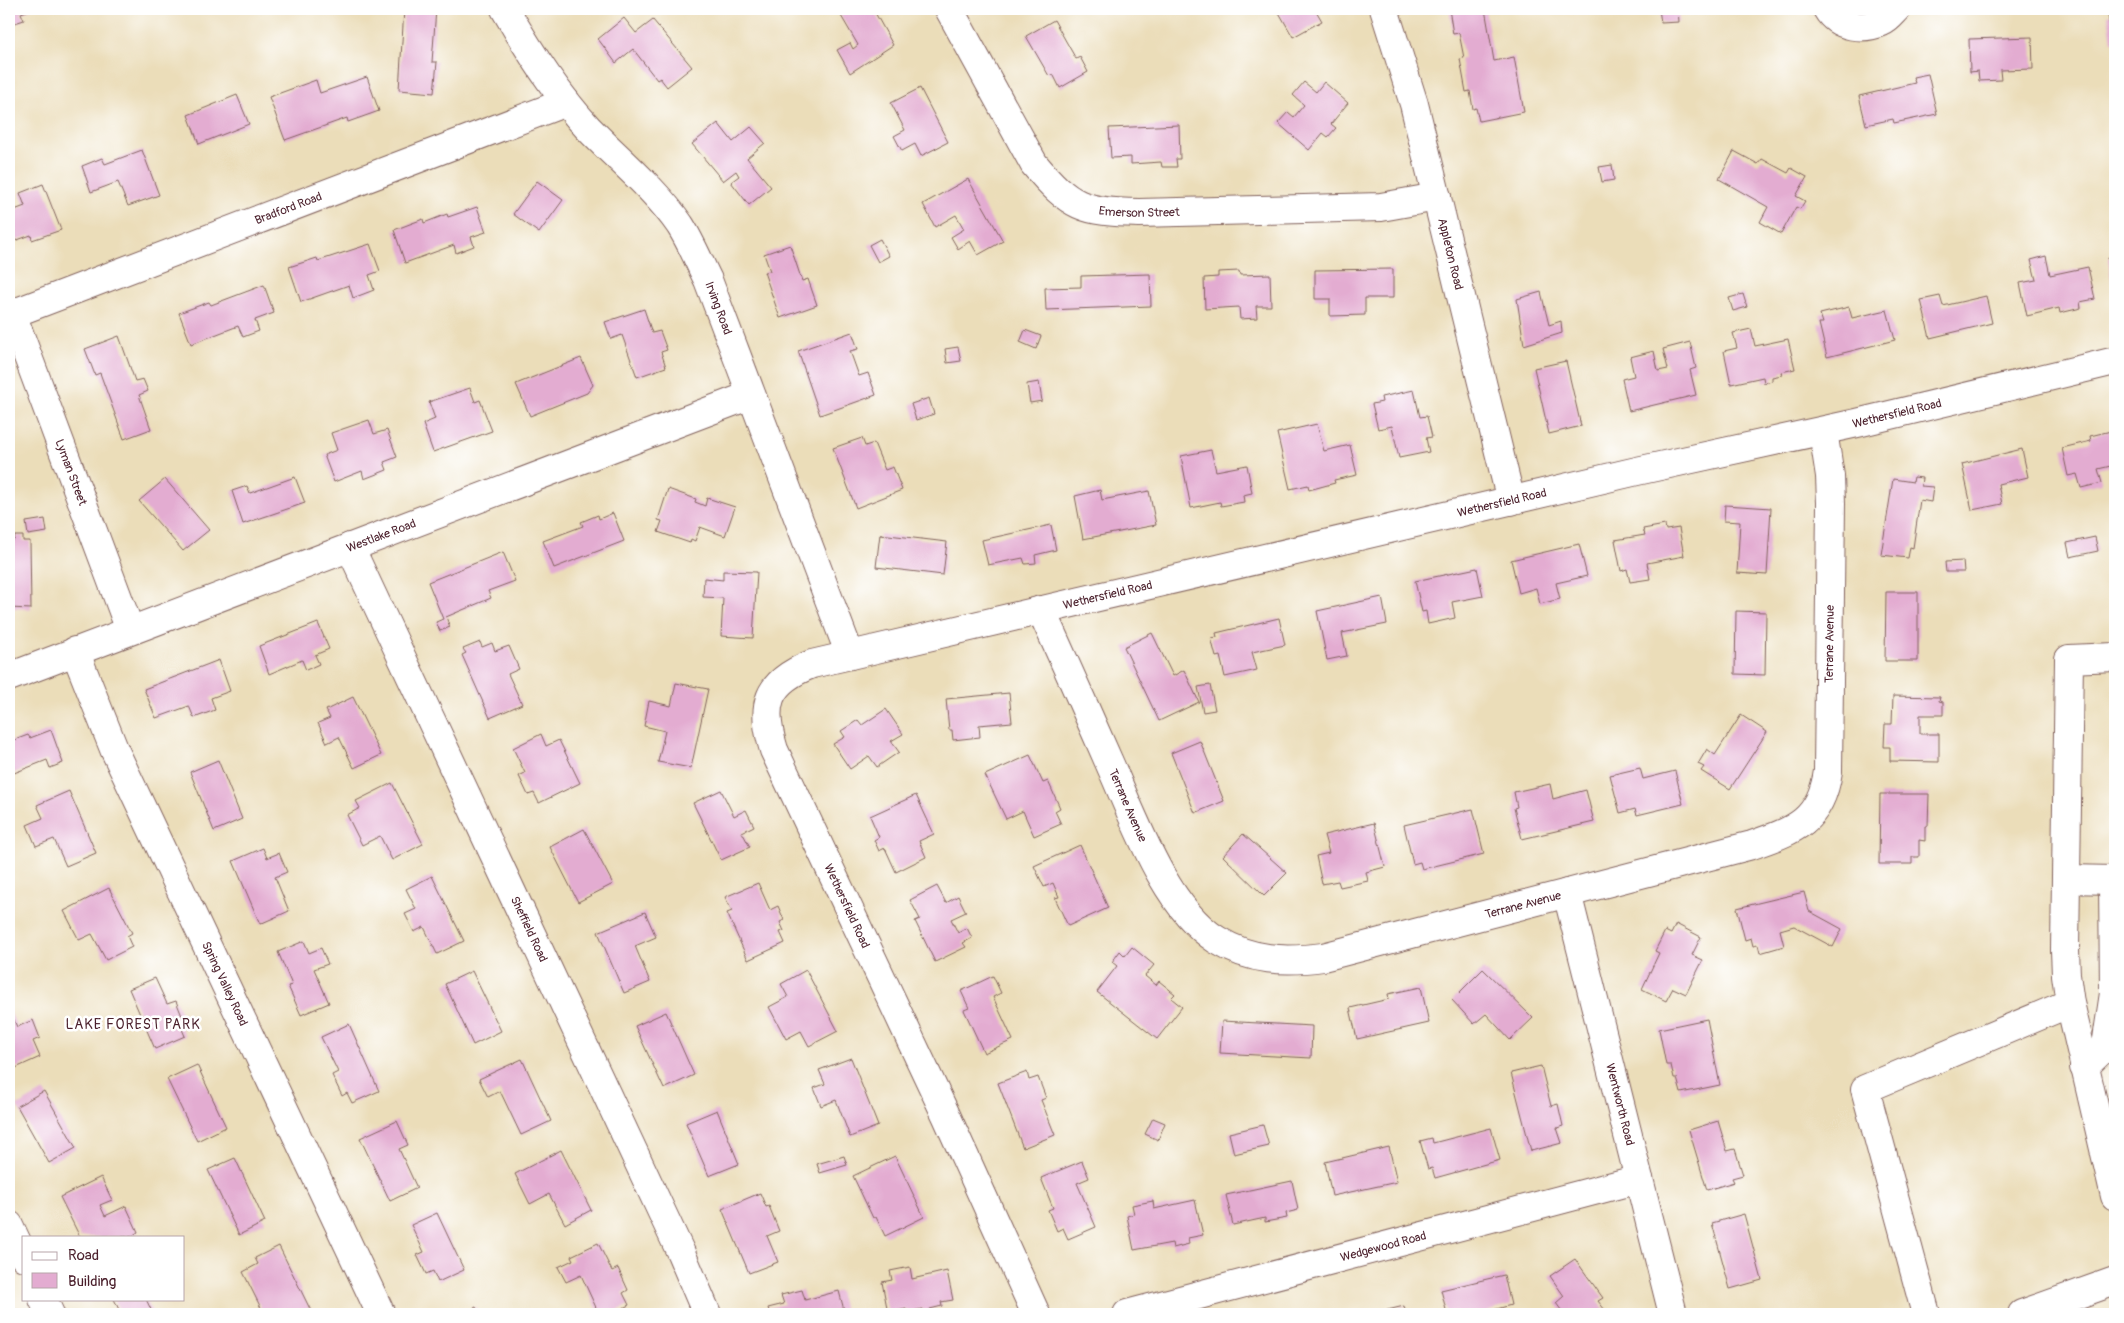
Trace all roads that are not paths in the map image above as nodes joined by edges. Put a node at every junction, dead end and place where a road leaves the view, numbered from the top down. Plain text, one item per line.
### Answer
1 (505, 9) edge
2 (949, 9) edge
3 (1384, 9) edge
4 (1828, 9) edge
5 (1897, 9) edge
6 (566, 102) junction
7 (1437, 198) junction
8 (11, 314) edge
9 (2115, 361) edge
10 (752, 395) junction
11 (1823, 431) junction
12 (1512, 501) junction
13 (350, 547) junction
14 (1042, 610) junction
15 (130, 630) junction
16 (75, 651) junction
17 (850, 655) junction
18 (2115, 657) edge
19 (9, 676) edge
20 (2066, 879) junction
21 (2114, 880) edge
22 (1567, 892) junction
23 (2070, 1003) junction
24 (2084, 1067) junction
25 (1639, 1179) junction
26 (2115, 1196) edge
27 (9, 1225) edge
28 (22, 1253) edge
29 (2115, 1281) edge
30 (43, 1300) edge
31 (50, 1314) edge
32 (381, 1314) edge
33 (707, 1314) edge
34 (1036, 1314) edge
35 (1127, 1314) edge
36 (1672, 1314) edge
37 (1926, 1314) edge
38 (2022, 1314) edge

1 - 6 street, Irving Road
2 - 7 street, Emerson Street
3 - 7 street, Appleton Road
4 - 5 street
6 - 8 street, Bradford Road
6 - 10 street, Irving Road
7 - 12 street, Appleton Road
8 - 15 street, Lyman Street
9 - 11 street, Wethersfield Road
10 - 13 street, Westlake Road
10 - 17 street, Irving Road
11 - 12 street, Wethersfield Road
11 - 22 street, Terrane Avenue
12 - 14 street, Wethersfield Road
13 - 15 street, Westlake Road
13 - 33 street, Sheffield Road
14 - 17 street, Wethersfield Road
14 - 22 street, Terrane Avenue
15 - 16 street, Westlake Road
16 - 19 street, Westlake Road
16 - 32 street, Spring Valley Road
17 - 34 street, Wethersfield Road
18 - 20 street
20 - 21 street
20 - 23 street
21 - 24 street
22 - 25 street, Wentworth Road
23 - 24 street
23 - 37 street
24 - 26 street
25 - 35 street, Wedgewood Road
25 - 36 street, Wentworth Road
27 - 28 street
29 - 38 street
30 - 31 street

